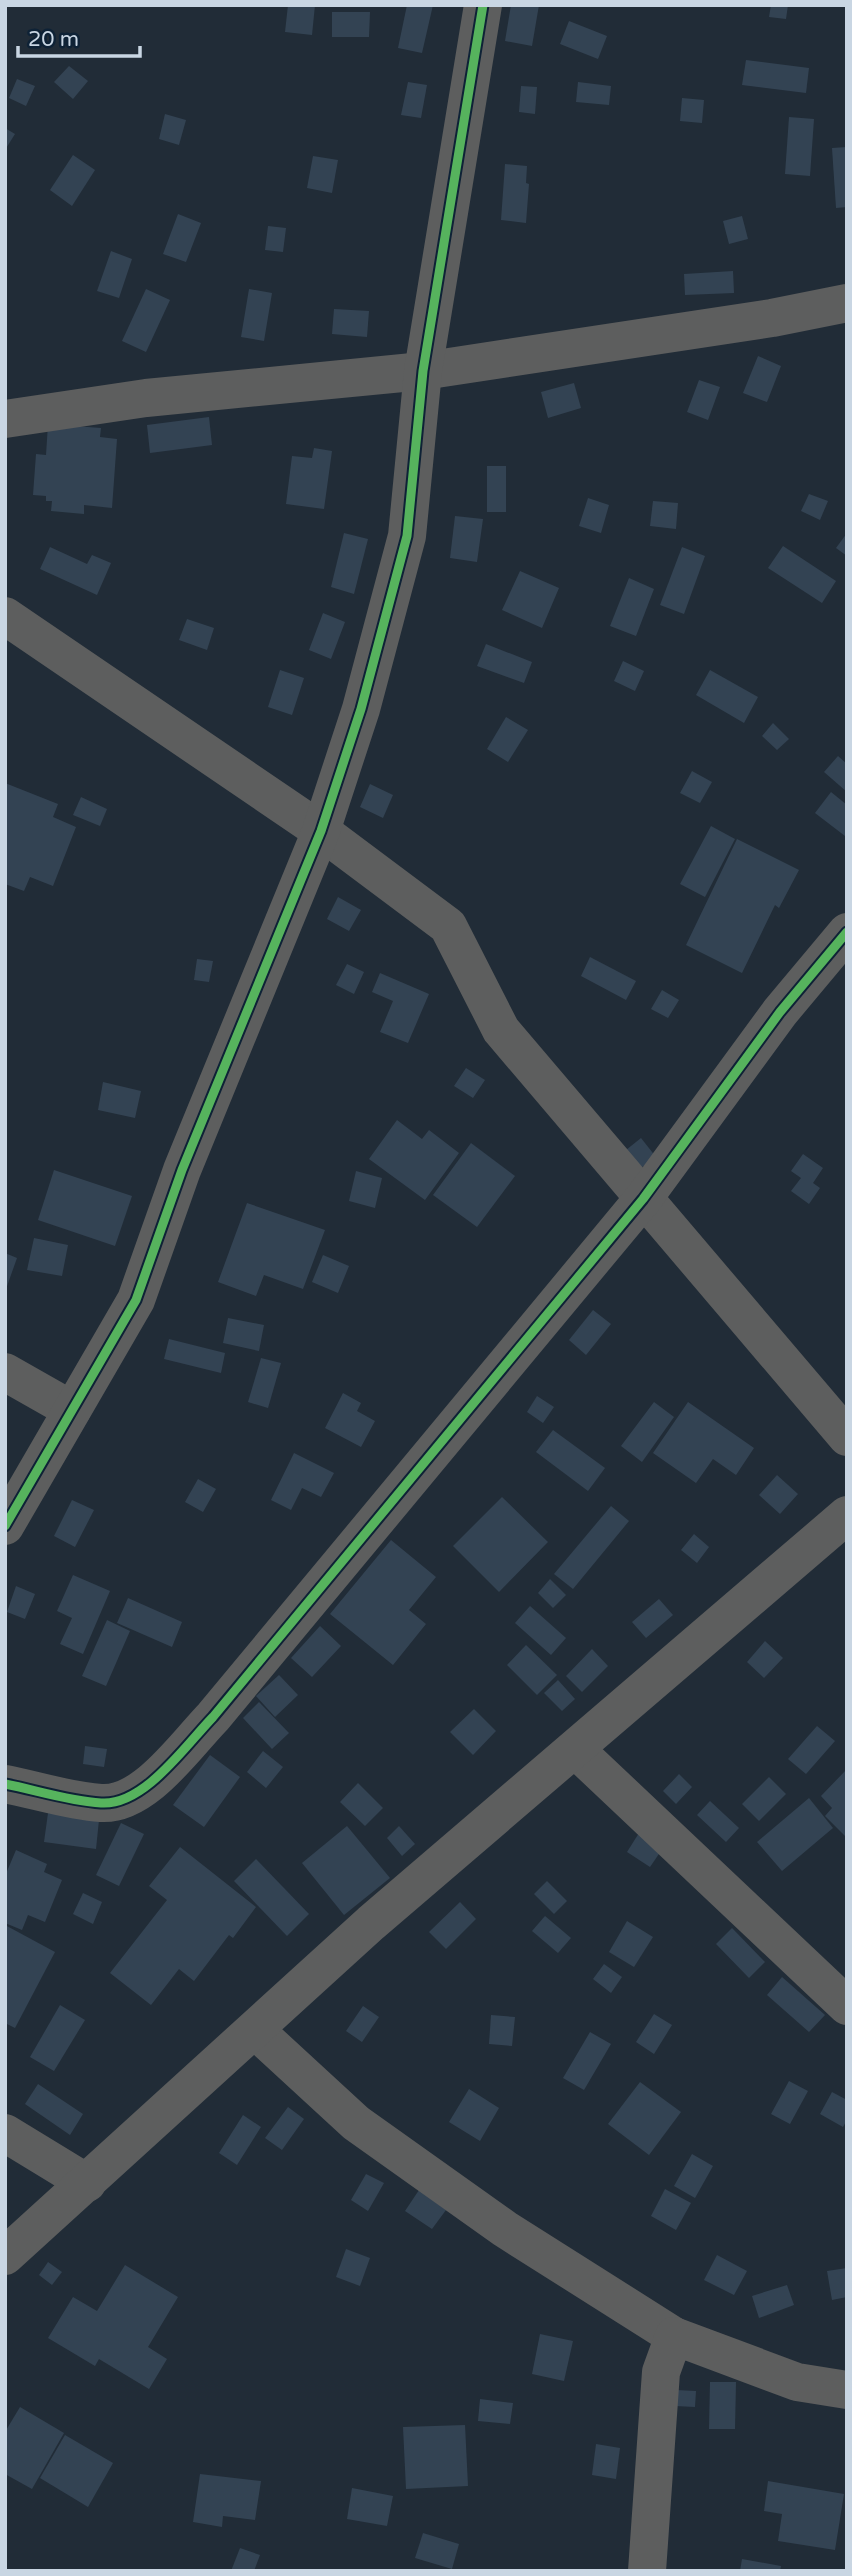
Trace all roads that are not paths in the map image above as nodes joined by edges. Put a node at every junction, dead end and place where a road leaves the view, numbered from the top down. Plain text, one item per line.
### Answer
1 (483, 5) edge
2 (847, 303) edge
3 (423, 371) junction
4 (5, 419) edge
5 (5, 616) edge
6 (321, 831) junction
7 (847, 932) edge
8 (643, 1199) junction
9 (5, 1372) edge
10 (72, 1410) junction
11 (847, 1437) edge
12 (847, 1515) edge
13 (5, 1526) edge
14 (576, 1750) junction
15 (5, 1784) edge
16 (847, 2006) edge
17 (255, 2030) junction
18 (5, 2133) edge
19 (87, 2183) junction
20 (5, 2256) edge
21 (674, 2336) junction
22 (847, 2390) edge
23 (647, 2571) edge

1 - 3 street
2 - 3 street
3 - 4 street
3 - 6 street
5 - 6 street
6 - 8 street
6 - 10 street
7 - 8 street
8 - 11 street
8 - 15 street
9 - 10 street
10 - 13 street
12 - 14 street
14 - 16 street
14 - 17 street
17 - 19 street
17 - 21 street
18 - 19 street
19 - 20 street
21 - 22 street
21 - 23 street

